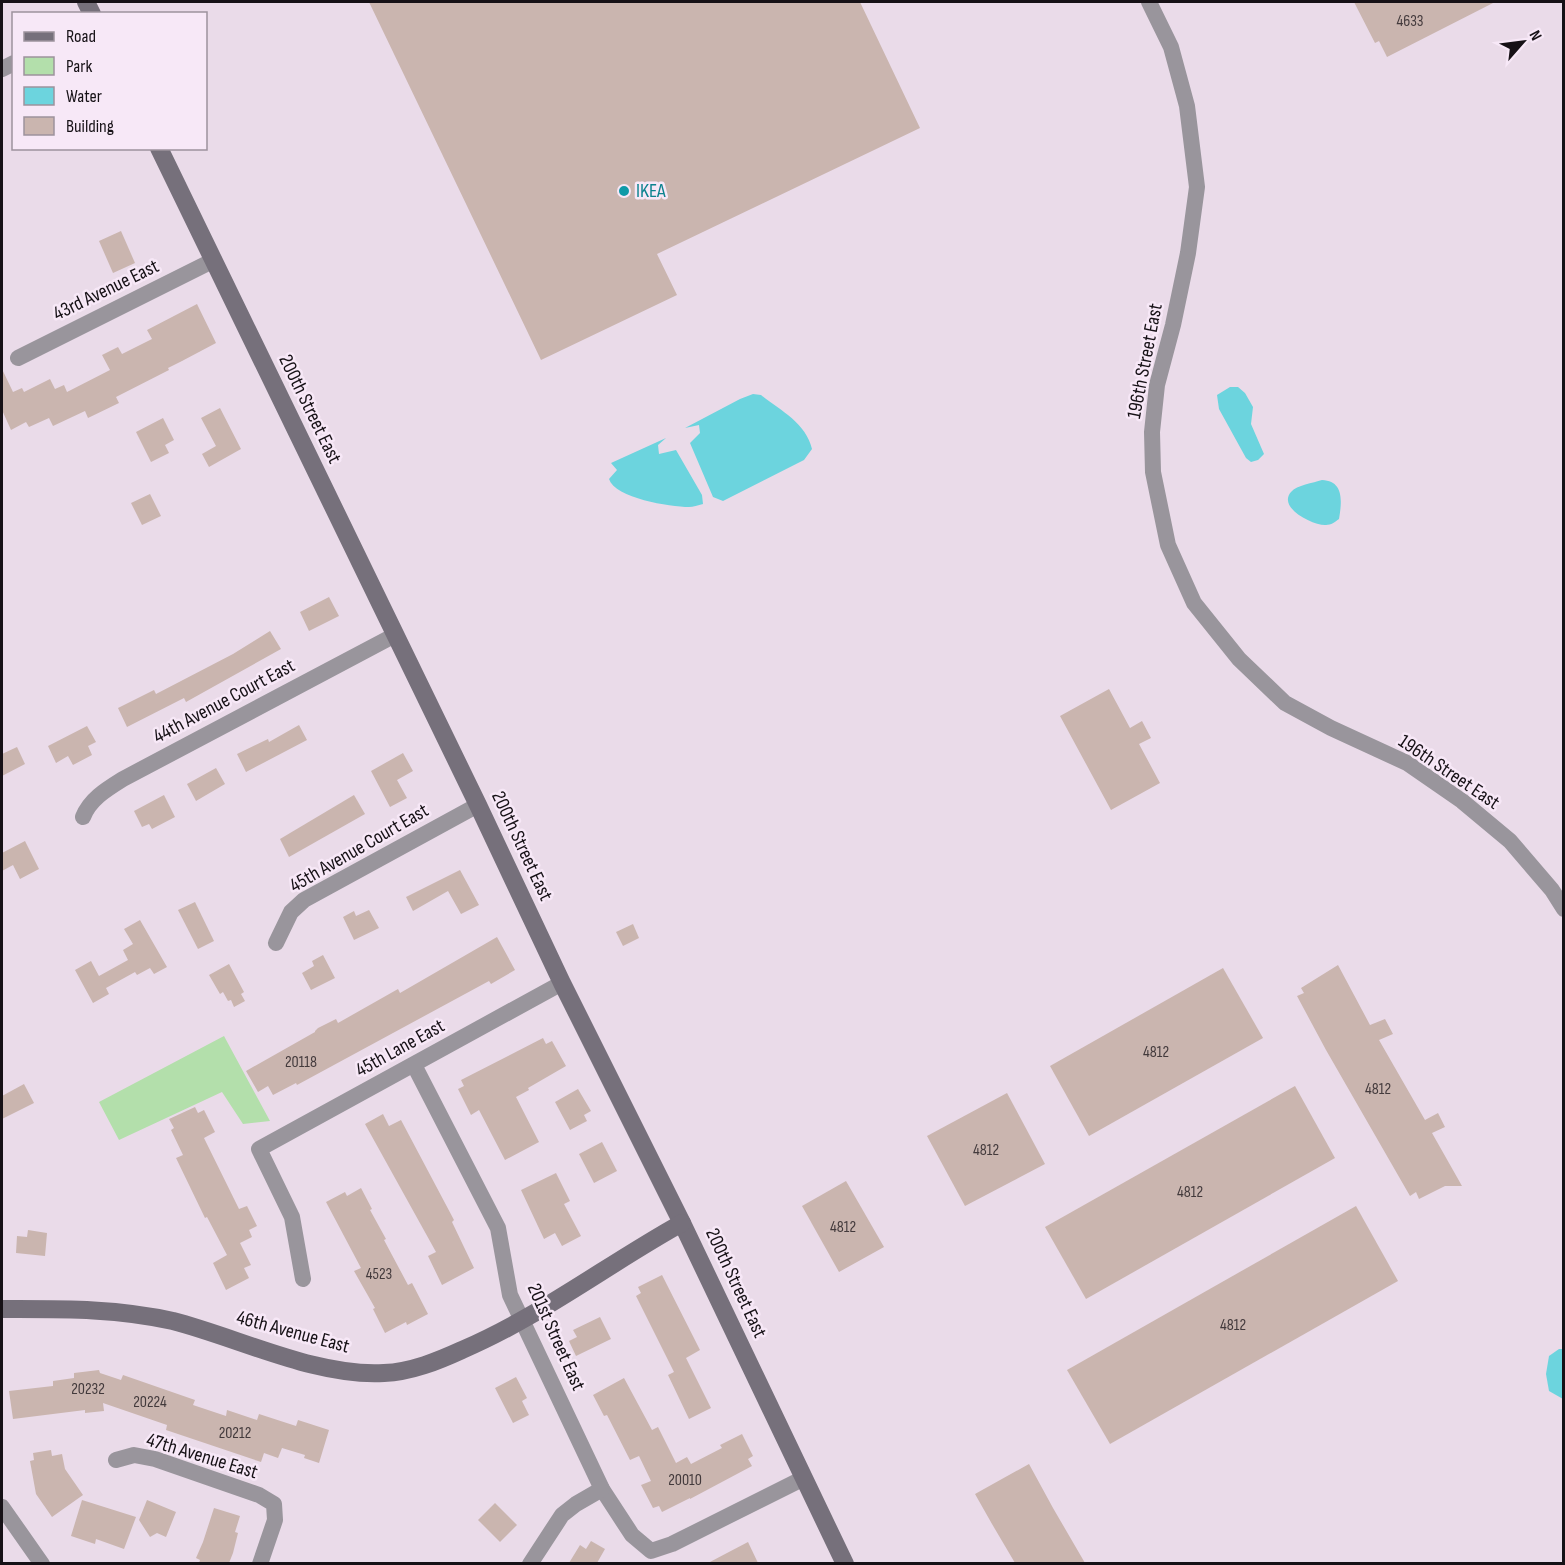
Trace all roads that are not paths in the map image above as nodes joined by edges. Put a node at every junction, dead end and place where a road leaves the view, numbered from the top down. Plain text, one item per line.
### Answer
1 (1149, 2) edge
2 (160, 150) edge
3 (214, 260) junction
4 (18, 358) dead end
5 (395, 635) junction
6 (478, 805) junction
7 (83, 817) dead end
8 (1563, 909) edge
9 (276, 943) dead end
10 (562, 983) junction
11 (414, 1065) junction
12 (682, 1223) junction
13 (303, 1279) dead end
14 (2, 1309) edge
15 (523, 1320) junction
16 (116, 1460) dead end
17 (804, 1478) junction
18 (602, 1489) junction
19 (2, 1507) edge
20 (42, 1563) edge
21 (260, 1563) edge
22 (530, 1563) edge
23 (845, 1563) edge

1 - 8 street, 196th Street East
2 - 3 street, 200th Street East
3 - 4 street, 43rd Avenue East
3 - 5 street, 200th Street East
5 - 6 street, 200th Street East
5 - 7 street, 44th Avenue Court East
6 - 9 street, 45th Avenue Court East
6 - 10 street, 200th Street East
10 - 11 street, 45th Lane East
10 - 12 street, 200th Street East
11 - 13 street, 45th Lane East
11 - 15 street, 201st Street East
12 - 15 street, 46th Avenue East
12 - 17 street, 200th Street East
14 - 15 street, 46th Avenue East
15 - 18 street, 201st Street East
16 - 21 street, 47th Avenue East
17 - 18 street, 201st Street East
17 - 23 street, 200th Street East
18 - 22 street
19 - 20 street

